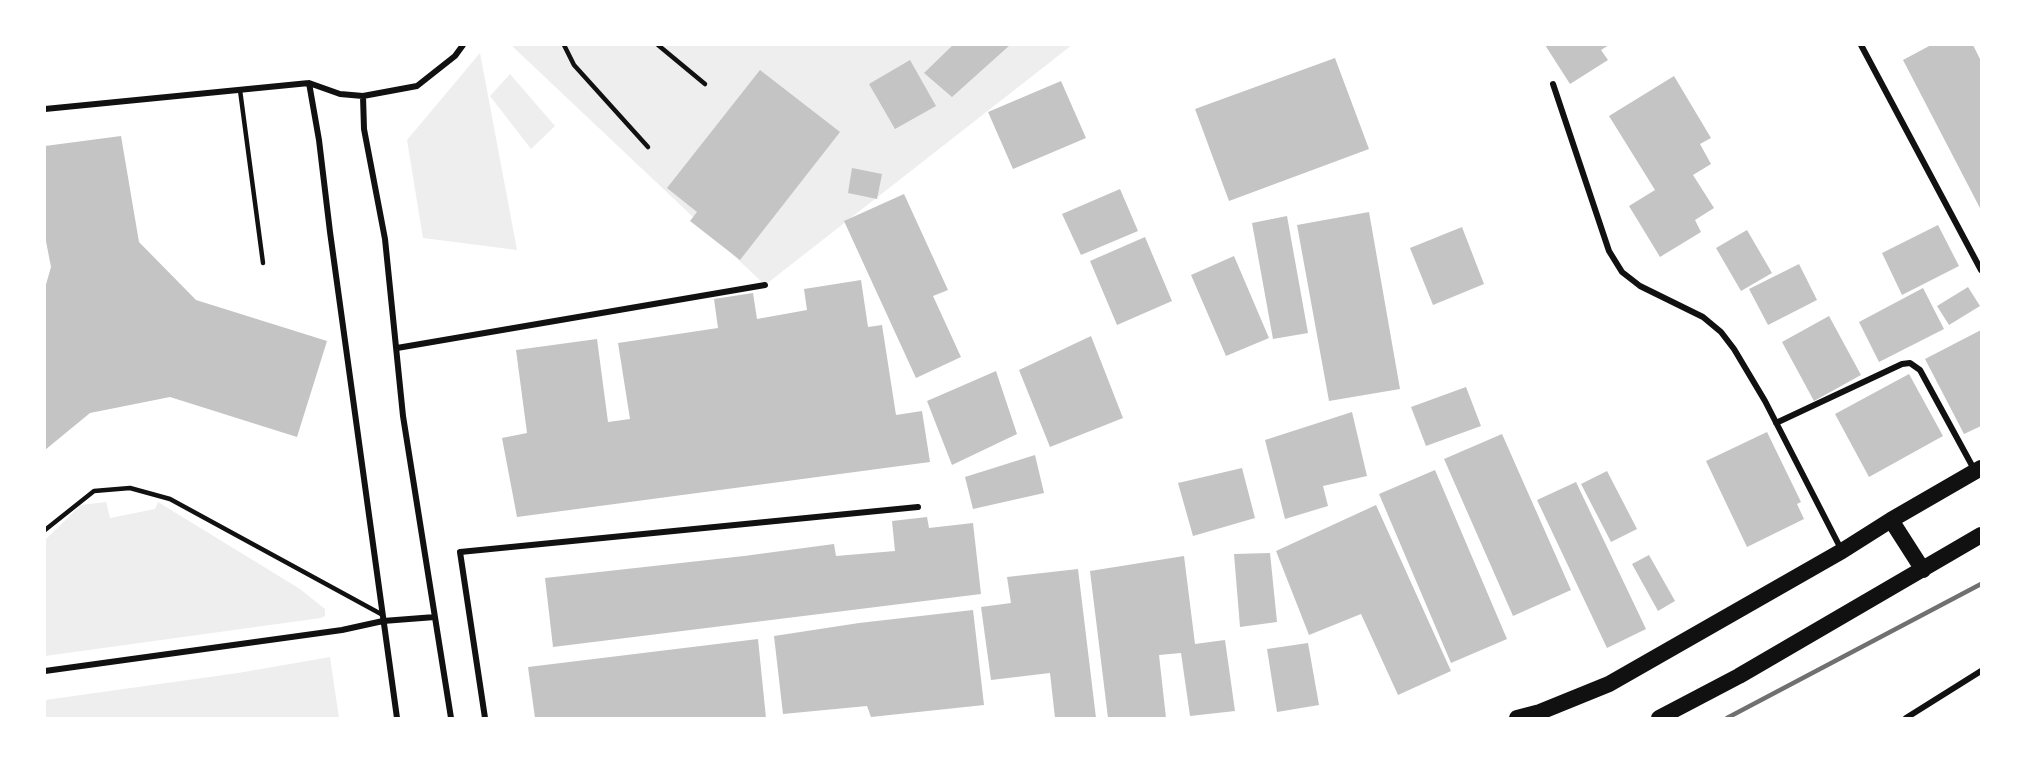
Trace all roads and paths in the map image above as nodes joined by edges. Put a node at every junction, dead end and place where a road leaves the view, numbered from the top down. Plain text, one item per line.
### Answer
1 (463, 45) edge
2 (564, 45) edge
3 (658, 45) edge
4 (1861, 45) edge
5 (309, 83) junction
6 (705, 84) dead end
7 (1553, 84) dead end
8 (240, 90) junction
9 (363, 96) junction
10 (45, 109) edge
11 (648, 147) dead end
12 (263, 263) dead end
13 (1981, 270) edge
14 (765, 285) dead end
15 (397, 348) junction
16 (1776, 423) junction
17 (1978, 469) edge
18 (918, 507) dead end
19 (1891, 520) junction
20 (45, 530) edge
21 (1981, 535) edge
22 (1842, 551) junction
23 (1923, 570) junction
24 (435, 617) junction
25 (382, 618) junction
26 (45, 671) edge
27 (1981, 671) edge
28 (397, 718) edge
29 (451, 718) edge
30 (485, 718) edge
31 (1517, 718) edge
32 (1659, 718) edge
33 (1906, 718) edge

1 - 9 street
2 - 11 lane
3 - 6 lane
4 - 13 street
5 - 8 street
5 - 9 street
5 - 25 street
7 - 16 street
8 - 10 street
8 - 12 lane
9 - 15 street
14 - 15 street
15 - 24 street
16 - 17 street
16 - 22 street
17 - 19 highway
18 - 30 street
19 - 22 highway
19 - 23 highway
20 - 25 lane
21 - 23 highway
22 - 31 highway
23 - 32 highway
24 - 25 street
24 - 29 street
25 - 26 street
25 - 28 street
27 - 33 street

